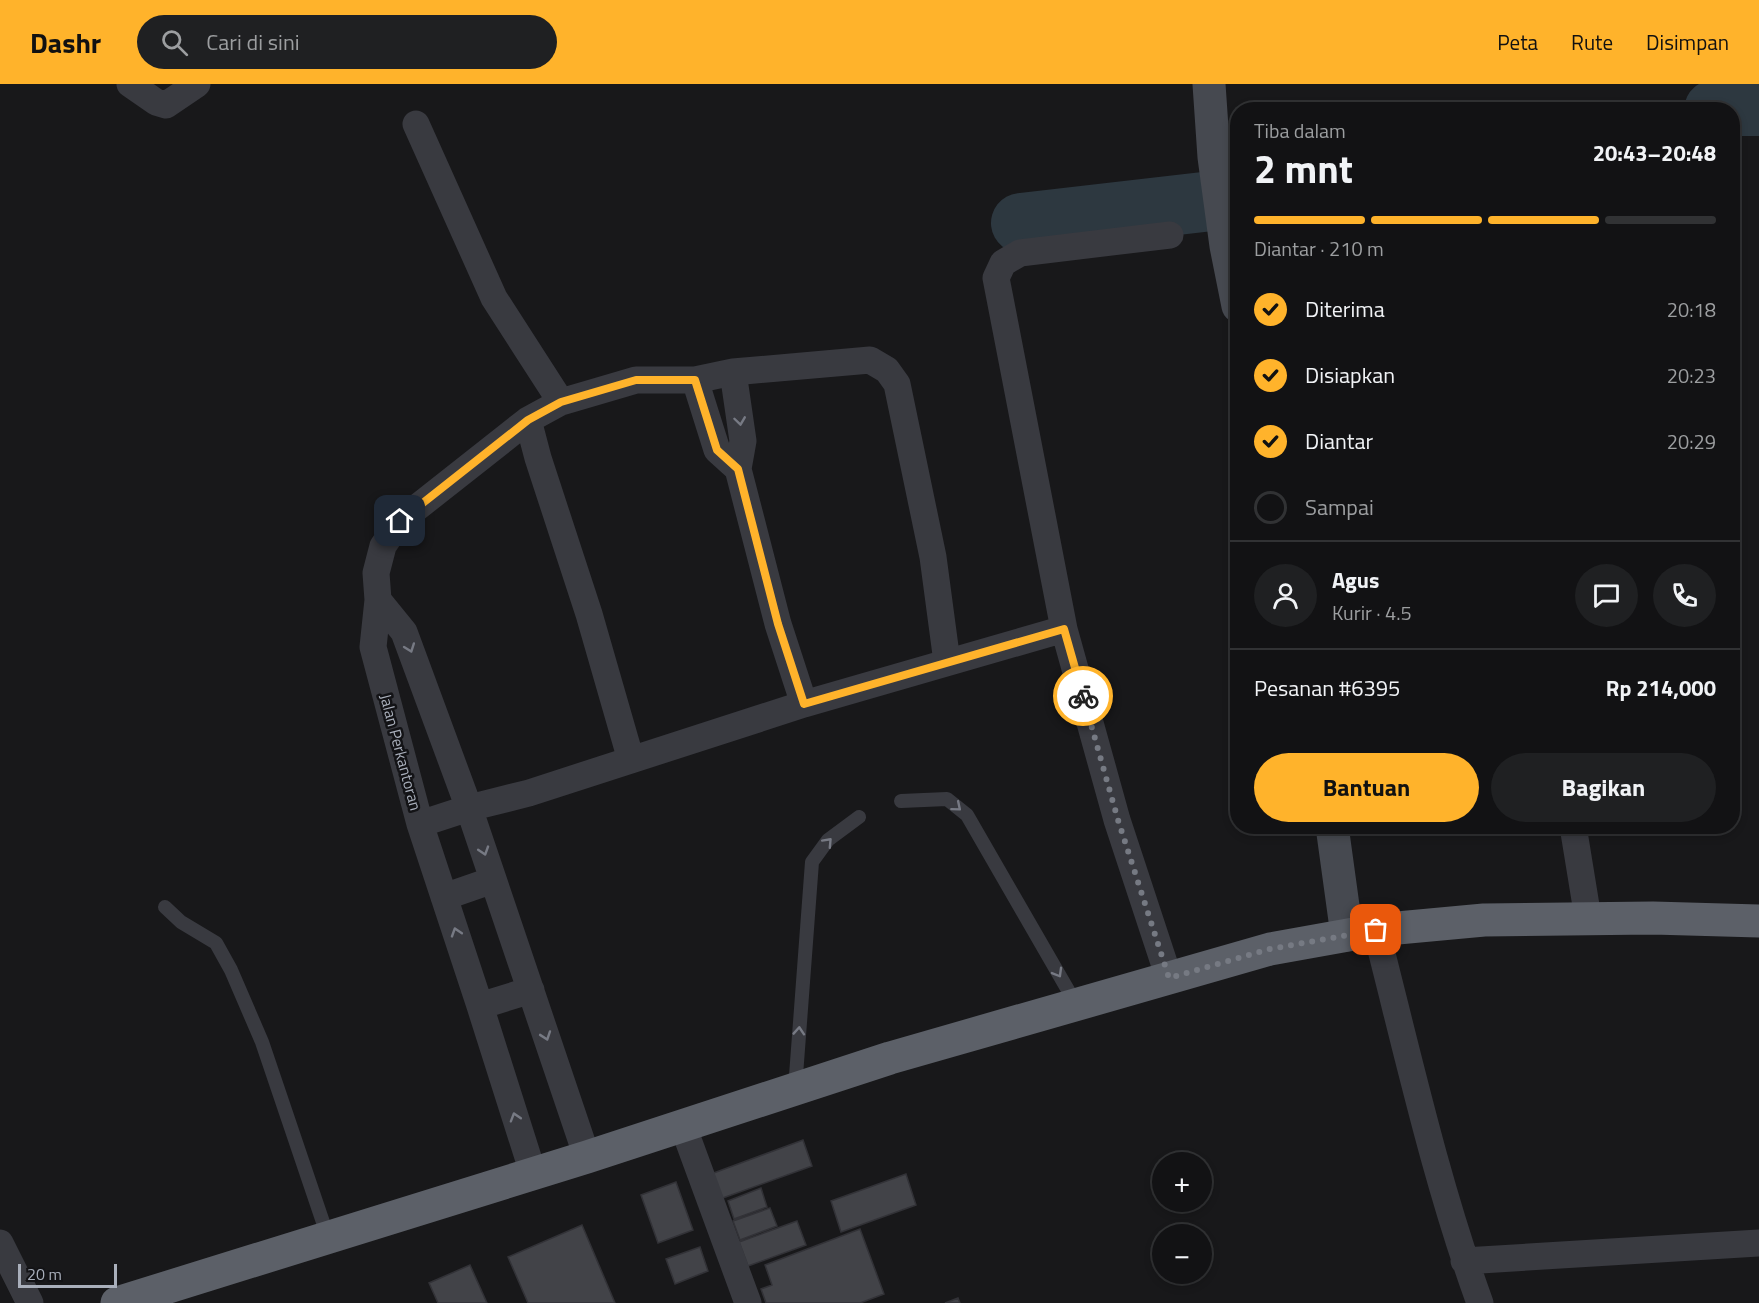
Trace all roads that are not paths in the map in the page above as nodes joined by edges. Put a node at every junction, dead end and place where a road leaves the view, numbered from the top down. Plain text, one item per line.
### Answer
1 (130, 84) edge
2 (197, 84) edge
3 (1209, 84) edge
4 (416, 124) dead end
5 (1170, 235) dead end
6 (1230, 266) edge
7 (733, 372) junction
8 (695, 380) junction
9 (561, 402) junction
10 (528, 420) junction
11 (738, 469) junction
12 (378, 600) junction
13 (1064, 629) junction
14 (947, 663) junction
15 (804, 704) junction
16 (631, 760) junction
17 (901, 801) dead end
18 (469, 808) junction
19 (859, 817) dead end
20 (420, 824) junction
21 (1334, 834) edge
22 (1574, 834) edge
23 (493, 880) junction
24 (444, 897) junction
25 (165, 908) dead end
26 (1588, 918) junction
27 (1759, 921) edge
28 (1361, 933) junction
29 (1169, 978) junction
30 (531, 990) junction
31 (1077, 1005) junction
32 (480, 1006) junction
33 (795, 1089) junction
34 (683, 1125) junction
35 (587, 1157) junction
36 (533, 1173) junction
37 (328, 1237) junction
38 (0, 1243) edge
39 (1759, 1243) edge
40 (1464, 1261) junction
41 (30, 1303) edge
42 (117, 1303) edge
43 (748, 1303) edge
44 (1480, 1303) edge

1 - 2 street
3 - 6 main road
4 - 9 street
5 - 13 street
7 - 8 street, Jalan Perkantoran
7 -> 11 street
7 - 14 street, Jalan Perkantoran
8 - 9 street, Jalan Perkantoran
8 - 11 street
9 - 10 street, Jalan Perkantoran
10 - 12 street, Jalan Perkantoran
10 - 16 street
11 - 15 street
12 -> 18 street
12 - 20 street, Jalan Perkantoran
13 - 14 street
13 - 29 street
14 - 15 street
15 - 16 street
16 - 18 street
17 -> 31 lane
18 - 20 street
18 -> 23 street
33 -> 19 lane
20 - 24 street, Jalan Perkantoran
21 - 28 main road
22 - 26 street
23 - 24 street
23 - 30 street
32 -> 24 street, Jalan Perkantoran
25 - 37 lane
26 - 27 highway
26 - 28 highway
28 - 29 highway
28 - 40 street
29 - 31 highway
30 - 32 street
30 -> 35 street
31 - 33 highway
36 -> 32 street, Jalan Perkantoran
33 - 34 highway
34 - 35 highway
34 - 43 street
35 - 36 highway
36 - 37 highway
37 - 42 highway
38 - 41 street
39 - 40 street
40 - 44 street

